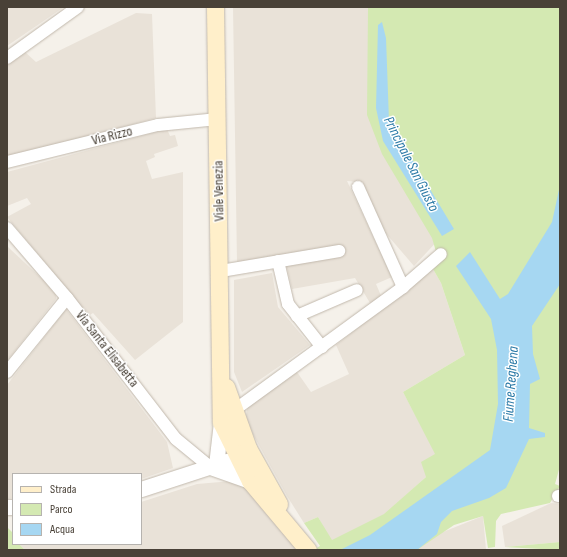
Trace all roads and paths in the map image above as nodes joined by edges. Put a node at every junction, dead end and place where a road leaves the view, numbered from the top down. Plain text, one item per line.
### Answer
1 (78, 7) edge
2 (215, 7) edge
3 (7, 58) edge
4 (218, 119) junction
5 (7, 162) edge
6 (358, 187) dead end
7 (7, 228) edge
8 (339, 251) dead end
9 (441, 254) dead end
10 (278, 261) junction
11 (220, 271) junction
12 (403, 288) junction
13 (357, 290) dead end
14 (67, 298) junction
15 (297, 316) junction
16 (322, 347) junction
17 (7, 372) edge
18 (227, 416) junction
19 (239, 427) junction
20 (238, 461) junction
21 (217, 469) junction
22 (250, 481) junction
23 (142, 489) edge
24 (277, 500) junction
25 (303, 544) edge

1 - 3 street
2 - 4 main road, Viale Venezia
4 - 5 street, Via Rizzo
4 - 11 main road, Viale Venezia
6 - 12 street
7 - 14 street, Via Santa Elisabetta
8 - 10 street
9 - 12 street
10 - 11 street
10 - 15 street
11 - 18 main road, Viale Venezia
12 - 16 street
13 - 15 street
14 - 17 street
14 - 21 street, Via Santa Elisabetta
15 - 16 street
16 - 18 street
18 - 19 main road, Viale Venezia
18 - 20 main road, Viale Venezia
18 - 21 street, Viale Venezia
19 - 20 street, Viale Venezia
19 - 24 main road, Viale Venezia
20 - 21 street
20 - 22 main road, Viale Venezia
20 - 24 street, Viale Venezia
21 - 22 street
21 - 23 street
22 - 25 main road, Viale Venezia
24 - 25 main road, Viale Venezia

